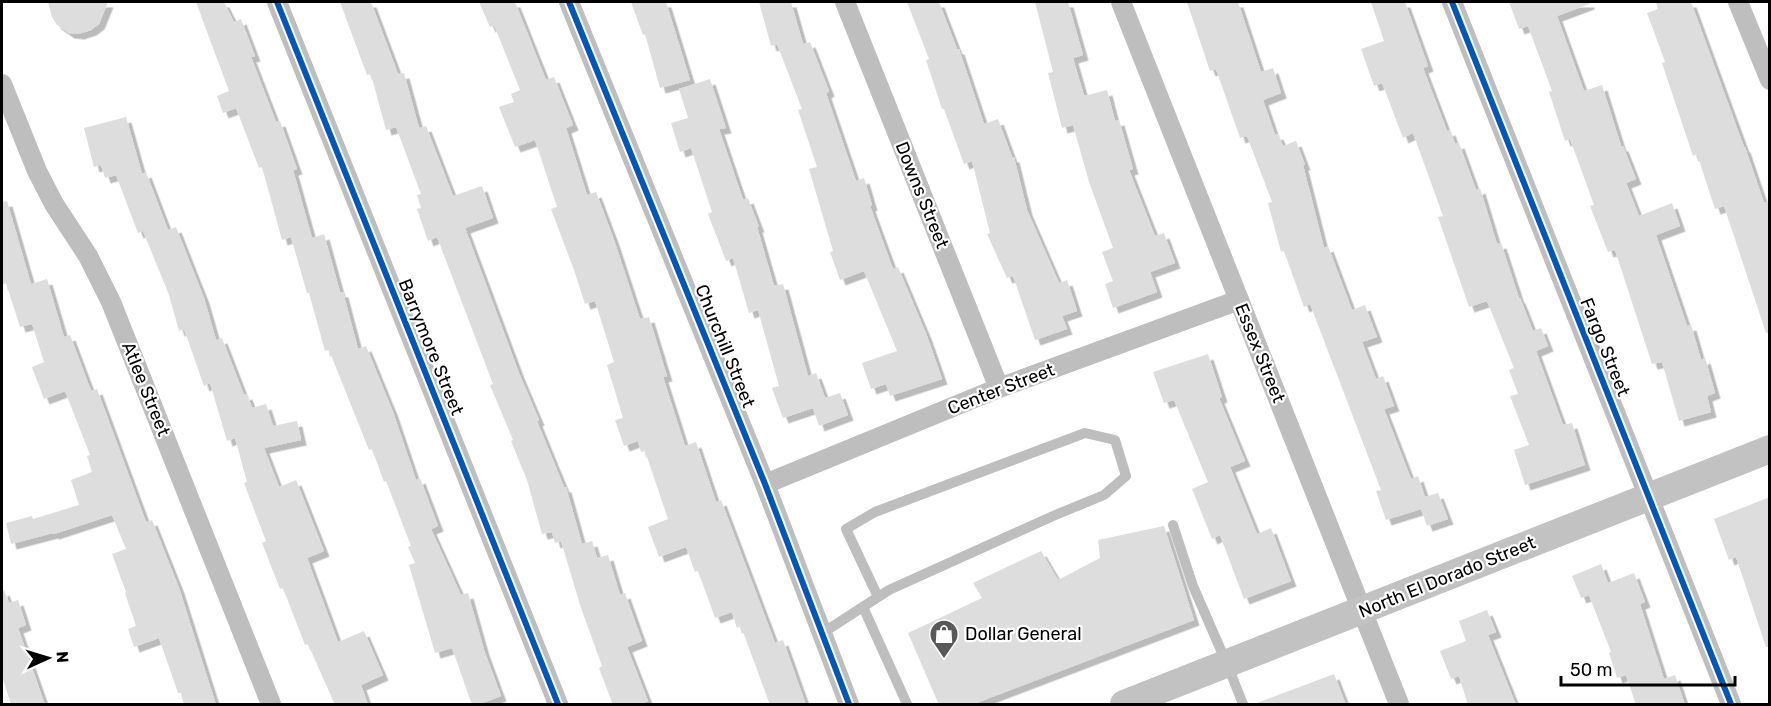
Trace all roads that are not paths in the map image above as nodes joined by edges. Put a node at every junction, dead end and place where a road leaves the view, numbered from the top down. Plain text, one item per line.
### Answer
1 (277, 2) edge
2 (569, 2) edge
3 (845, 2) edge
4 (1121, 2) edge
5 (1452, 2) edge
6 (1738, 2) edge
7 (1770, 81) edge
8 (2, 84) edge
9 (1239, 300) junction
10 (999, 388) junction
11 (1770, 449) edge
12 (765, 484) junction
13 (1648, 497) junction
14 (1173, 525) dead end
15 (878, 597) junction
16 (863, 607) junction
17 (1362, 611) junction
18 (821, 634) junction
19 (1227, 664) junction
20 (272, 705) edge
21 (558, 705) edge
22 (849, 705) edge
23 (907, 705) edge
24 (1124, 705) edge
25 (1243, 705) edge
26 (1399, 705) edge
27 (1731, 705) edge

1 - 21 street, Barrymore Street
2 - 12 street, Churchill Street
3 - 10 street, Downs Street
4 - 9 street, Essex Street
5 - 13 street, Fargo Street
6 - 7 street
8 - 20 street, Atlee Street
9 - 10 street, Center Street
9 - 17 street, Essex Street
10 - 12 street, Center Street
11 - 13 main road, North El Dorado Street
12 - 18 street, Churchill Street
13 - 17 main road, North El Dorado Street
13 - 27 street, Fargo Street
14 - 19 lane
15 - 15 lane
15 - 16 lane
16 - 18 lane
16 - 23 lane
17 - 19 main road, North El Dorado Street
17 - 26 street, Essex Street
18 - 22 street, Churchill Street
19 - 24 main road, North El Dorado Street
19 - 25 lane

